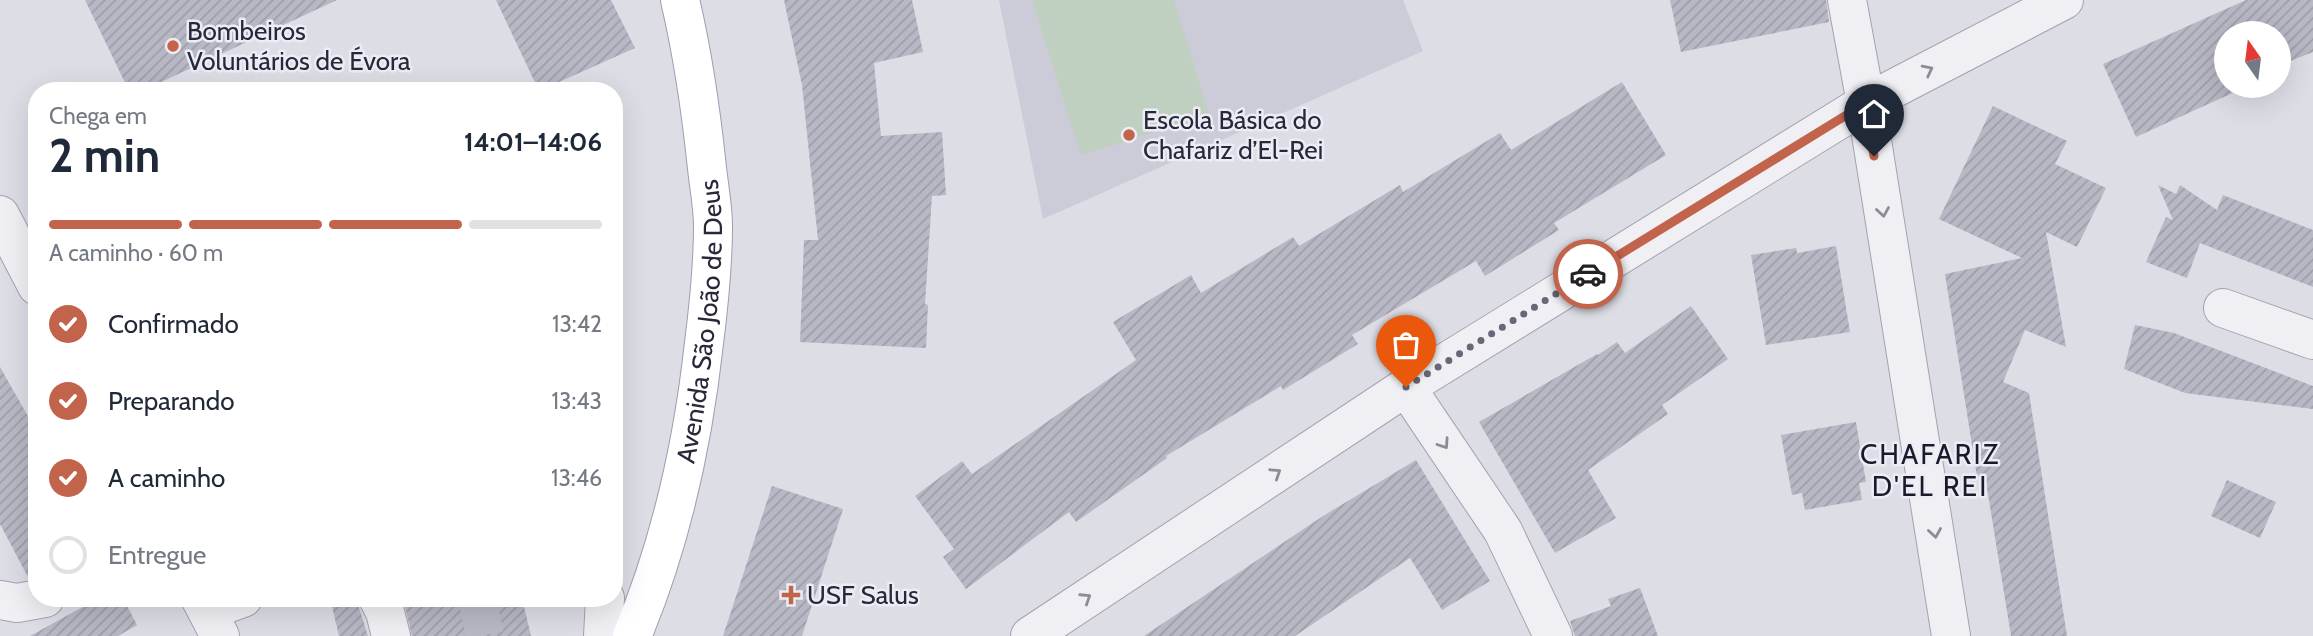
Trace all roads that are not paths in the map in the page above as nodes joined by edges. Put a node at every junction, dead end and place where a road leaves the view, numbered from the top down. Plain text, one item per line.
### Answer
1 (680, 0) edge
2 (1847, 0) edge
3 (2064, 0) edge
4 (1866, 103) junction
5 (0, 215) edge
6 (28, 269) edge
7 (2223, 308) dead end
8 (2313, 340) edge
9 (1406, 387) junction
10 (0, 600) edge
11 (28, 601) edge
12 (225, 607) edge
13 (382, 607) edge
14 (605, 607) edge
15 (209, 615) edge
16 (391, 636) edge
17 (603, 636) edge
18 (632, 636) edge
19 (1030, 636) edge
20 (1553, 636) edge
21 (1951, 636) edge

1 - 18 main road, Avenida São João de Deus
2 - 4 street
4 -> 3 street
4 - 9 street
4 -> 21 street
5 - 6 street
7 - 8 street
19 -> 9 street
9 -> 20 street
10 - 11 street
12 - 15 street
13 - 16 street
14 - 17 street

